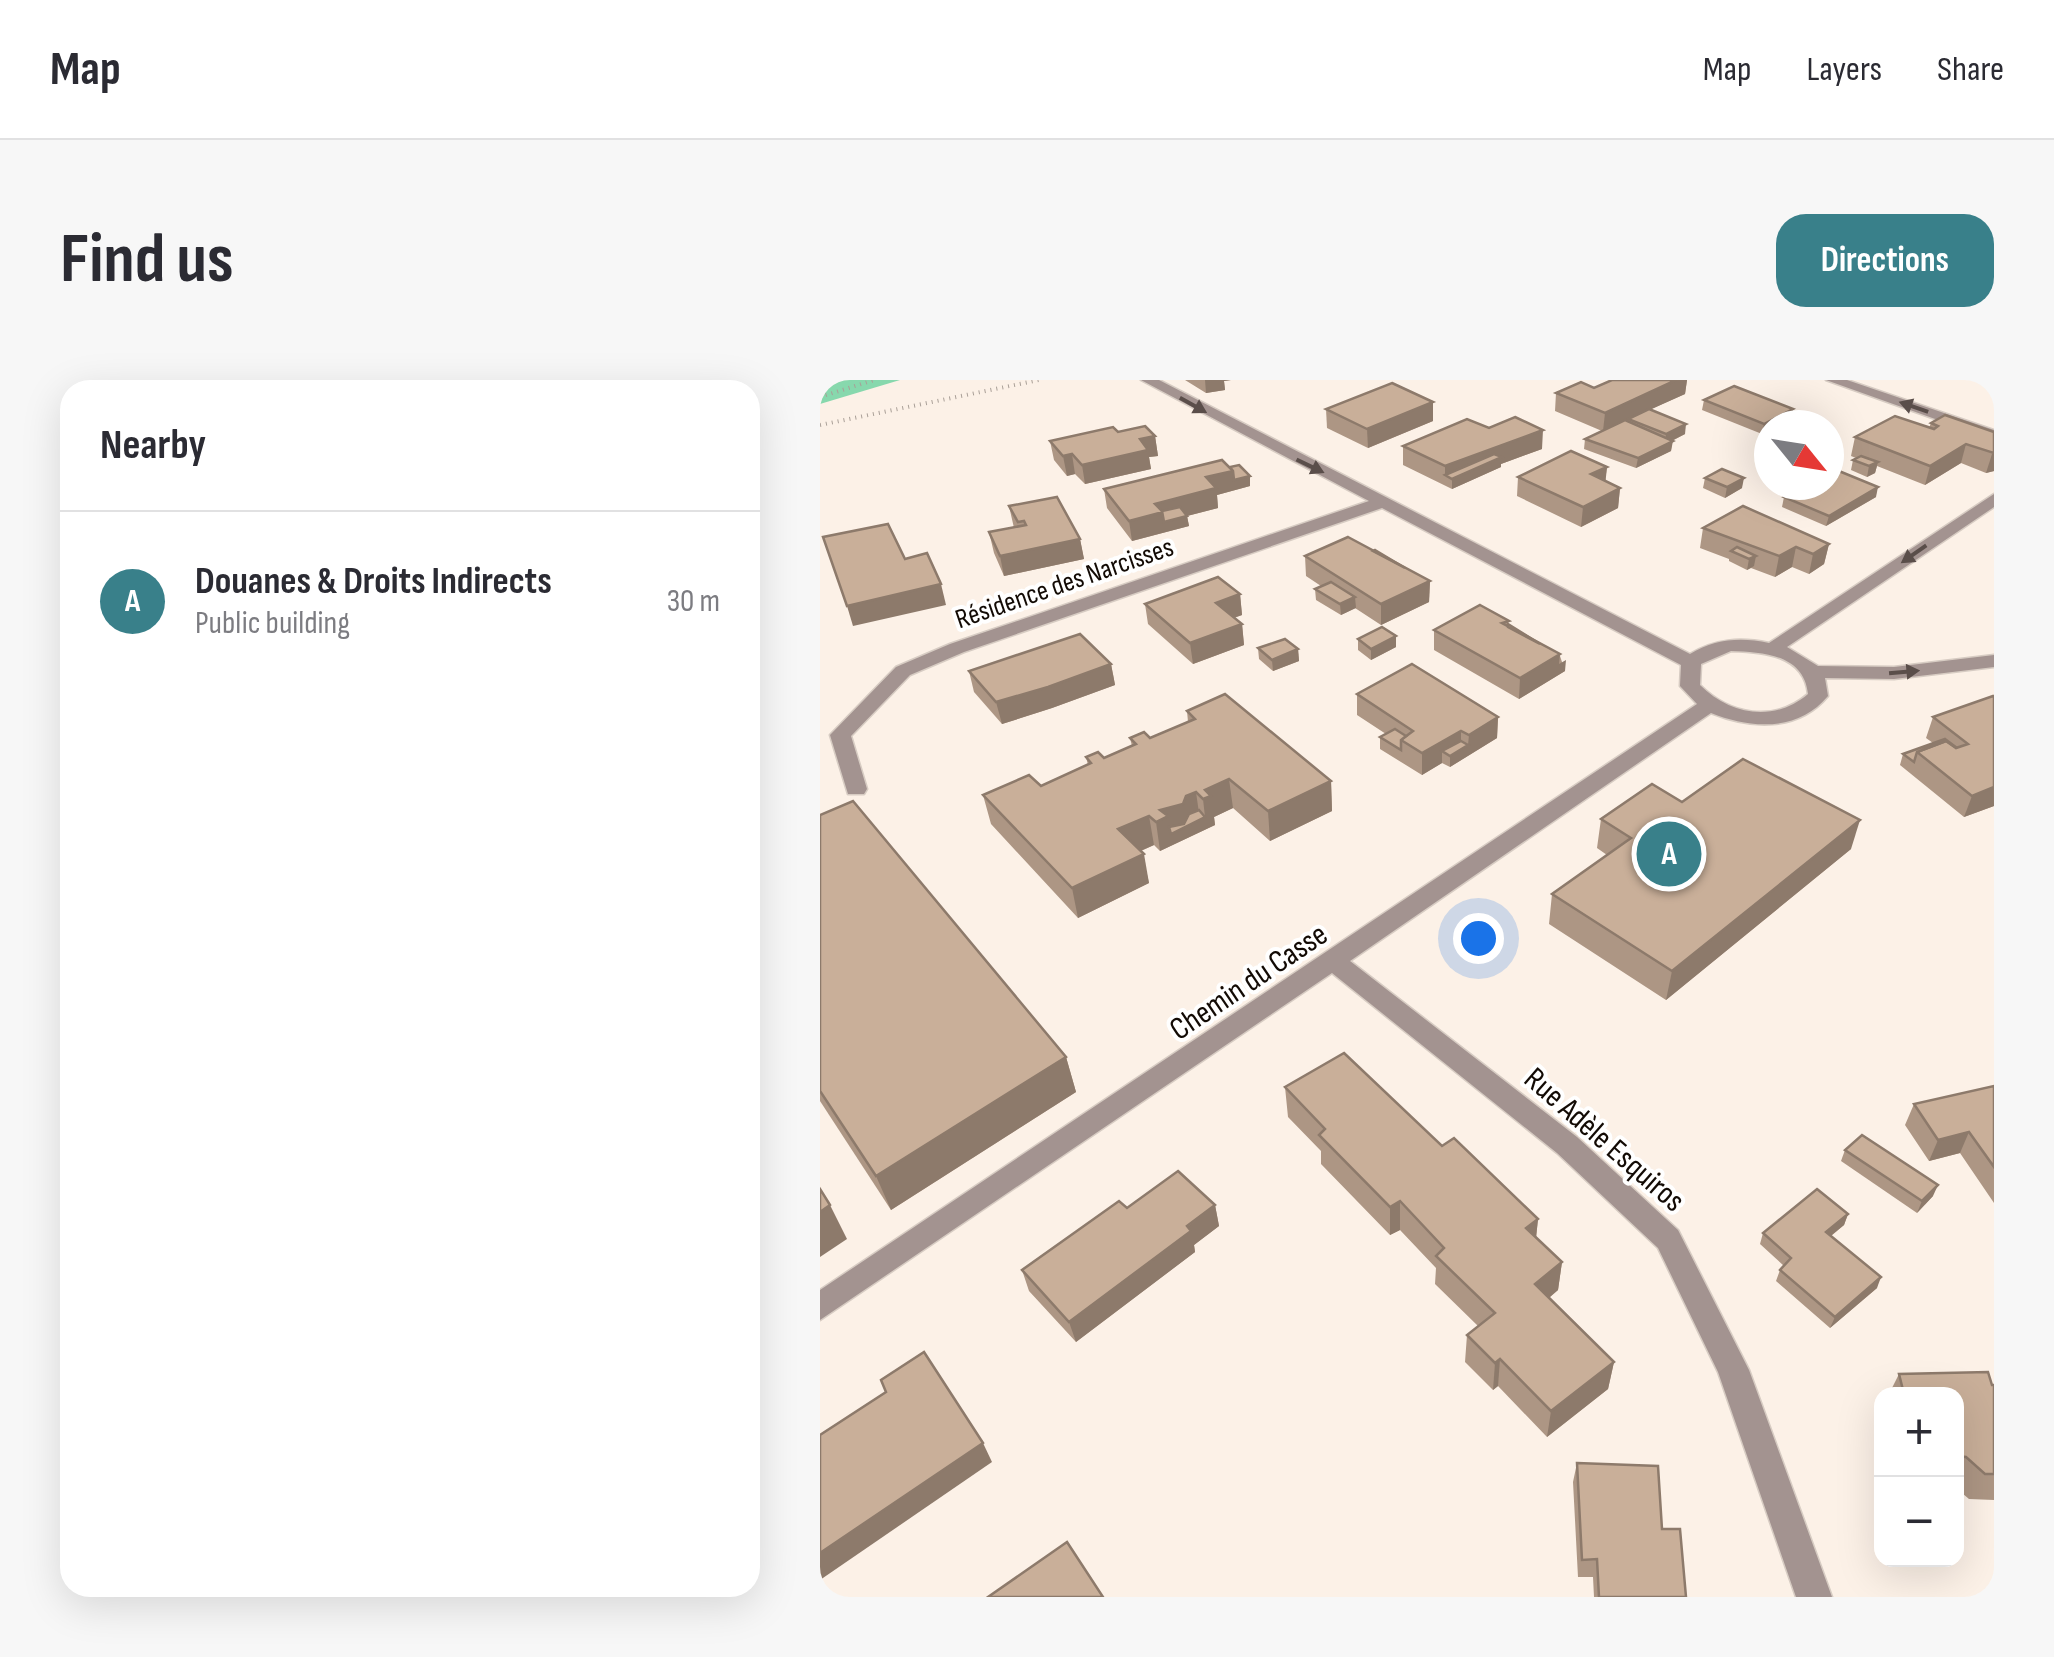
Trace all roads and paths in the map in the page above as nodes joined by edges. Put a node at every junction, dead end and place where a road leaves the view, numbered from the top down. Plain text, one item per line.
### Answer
1 (874, 380) edge
2 (1039, 380) edge
3 (1148, 380) edge
4 (1833, 380) edge
5 (820, 397) edge
6 (820, 426) edge
7 (1994, 436) edge
8 (1994, 498) edge
9 (1383, 502) junction
10 (1772, 649) junction
11 (1994, 660) edge
12 (1692, 662) junction
13 (1812, 672) junction
14 (1709, 705) junction
15 (856, 789) dead end
16 (1335, 962) junction
17 (820, 1308) edge
18 (1814, 1597) edge

1 - 5 path
2 - 6 path
3 -> 9 street
7 -> 4 street
8 -> 10 street
9 - 12 street
9 - 15 street, Résidence des Narcisses
10 - 12 street
10 - 13 street
13 -> 11 street
12 - 14 street
13 - 14 street
14 - 16 street, Chemin du Casse
16 - 17 street, Chemin du Casse
16 - 18 street, Rue Adèle Esquiros

